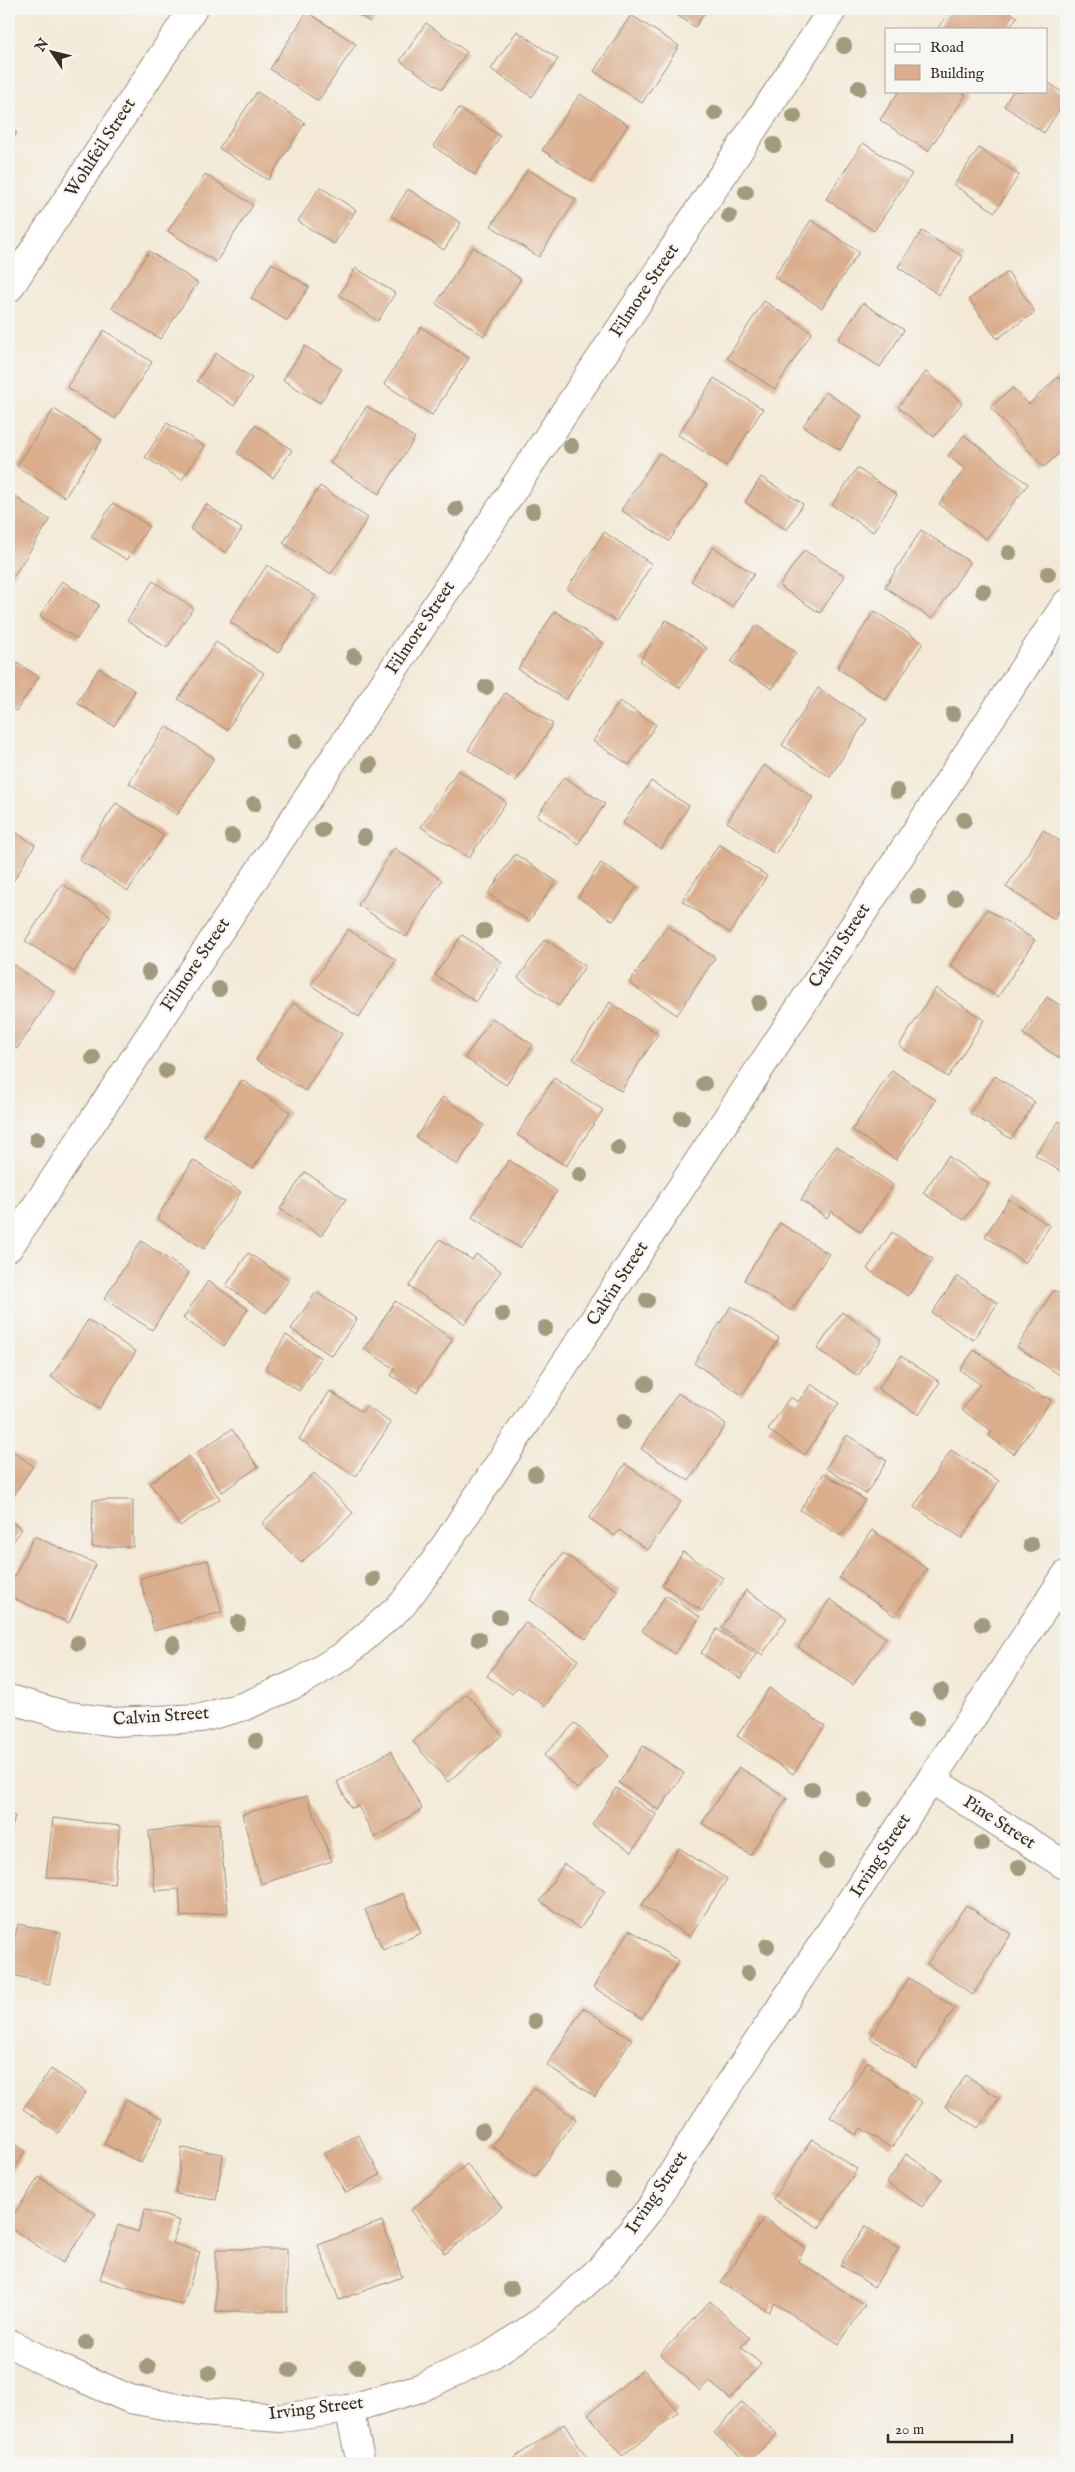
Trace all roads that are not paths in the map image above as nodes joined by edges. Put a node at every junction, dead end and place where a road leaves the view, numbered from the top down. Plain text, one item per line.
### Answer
1 (193, 9) edge
2 (833, 9) edge
3 (9, 288) edge
4 (1066, 604) edge
5 (9, 1246) edge
6 (1066, 1574) edge
7 (9, 1699) edge
8 (932, 1779) junction
9 (1066, 1866) edge
10 (9, 2343) edge
11 (349, 2409) junction
12 (361, 2463) edge

1 - 3 street, Wohlfeil Street
2 - 5 street, Filmore Street
4 - 7 street, Calvin Street
6 - 8 street, Irving Street
8 - 9 street, Pine Street
8 - 11 street, Irving Street
10 - 11 street, Irving Street
11 - 12 street

